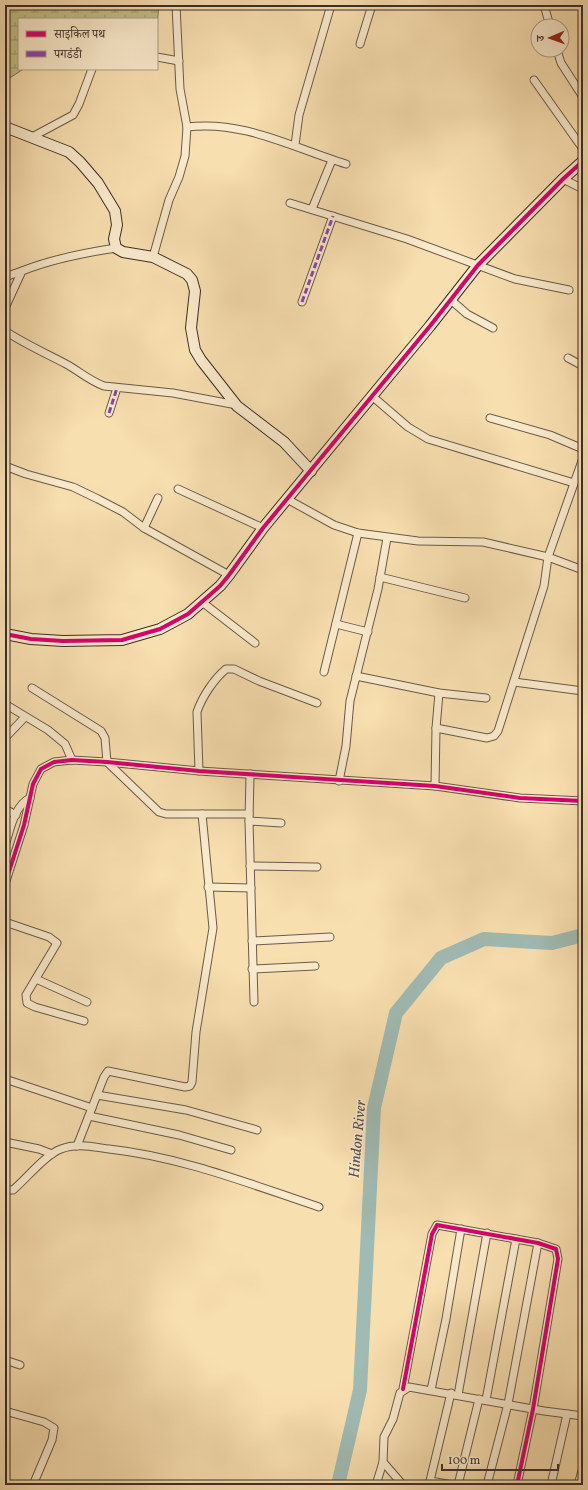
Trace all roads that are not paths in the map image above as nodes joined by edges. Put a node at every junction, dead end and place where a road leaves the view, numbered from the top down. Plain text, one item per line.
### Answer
1 (176, 5) edge
2 (331, 5) edge
3 (372, 5) edge
4 (544, 5) edge
5 (548, 18) edge
6 (360, 44) dead end
7 (158, 57) edge
8 (559, 58) edge
9 (179, 61) junction
10 (92, 70) edge
11 (534, 80) dead end
12 (583, 97) edge
13 (5, 126) edge
14 (187, 127) junction
15 (32, 136) junction
16 (295, 145) junction
17 (583, 149) edge
18 (332, 160) junction
19 (583, 161) edge
20 (346, 164) dead end
21 (563, 179) junction
22 (583, 189) edge
23 (290, 203) dead end
24 (312, 209) junction
25 (333, 216) junction
26 (116, 248) junction
27 (154, 257) junction
28 (478, 265) junction
29 (22, 272) junction
30 (5, 277) edge
31 (568, 290) dead end
32 (451, 300) junction
33 (302, 302) dead end
34 (5, 308) edge
35 (493, 328) dead end
36 (5, 331) edge
37 (568, 358) dead end
38 (583, 366) edge
39 (117, 388) junction
40 (372, 396) junction
41 (238, 406) junction
42 (109, 413) dead end
43 (490, 418) dead end
44 (583, 449) edge
45 (583, 458) edge
46 (5, 466) edge
47 (311, 471) junction
48 (574, 483) junction
49 (178, 489) dead end
50 (158, 498) dead end
51 (287, 499) junction
52 (144, 528) junction
53 (263, 528) junction
54 (358, 533) junction
55 (387, 538) junction
56 (548, 557) junction
57 (583, 570) edge
58 (229, 576) junction
59 (380, 577) junction
60 (464, 598) dead end
61 (202, 602) junction
62 (336, 624) junction
63 (368, 632) junction
64 (5, 634) edge
65 (255, 643) dead end
66 (324, 672) dead end
67 (356, 676) junction
68 (514, 682) junction
69 (32, 688) dead end
70 (583, 691) edge
71 (439, 693) junction
72 (486, 698) dead end
73 (317, 703) dead end
74 (5, 704) edge
75 (25, 717) junction
76 (436, 728) junction
77 (5, 738) edge
78 (72, 760) junction
79 (106, 762) junction
80 (198, 771) junction
81 (250, 774) junction
82 (339, 780) junction
83 (435, 786) junction
84 (30, 798) junction
85 (583, 801) edge
86 (5, 809) edge
87 (202, 814) junction
88 (16, 815) junction
89 (249, 817) junction
90 (281, 823) dead end
91 (5, 846) edge
92 (250, 866) junction
93 (317, 867) dead end
94 (5, 884) edge
95 (208, 887) junction
96 (251, 888) junction
97 (5, 922) edge
98 (330, 937) dead end
99 (252, 941) junction
100 (315, 966) dead end
101 (252, 969) junction
102 (36, 980) junction
103 (87, 1002) dead end
104 (254, 1002) dead end
105 (84, 1020) dead end
106 (5, 1080) edge
107 (96, 1095) junction
108 (92, 1108) junction
109 (88, 1116) junction
110 (257, 1130) dead end
111 (5, 1142) edge
112 (77, 1146) junction
113 (231, 1150) dead end
114 (52, 1154) junction
115 (5, 1190) edge
116 (319, 1207) dead end
117 (461, 1229) junction
118 (487, 1234) junction
119 (516, 1239) junction
120 (538, 1243) junction
121 (5, 1360) edge
122 (20, 1365) dead end
123 (403, 1389) junction
124 (431, 1390) junction
125 (455, 1394) junction
126 (482, 1399) junction
127 (508, 1404) junction
128 (533, 1409) junction
129 (5, 1411) edge
130 (567, 1414) junction
131 (583, 1416) edge
132 (383, 1462) junction
133 (583, 1467) edge
134 (430, 1483) edge
135 (33, 1485) edge
136 (376, 1485) edge
137 (403, 1485) edge
138 (453, 1485) edge
139 (458, 1485) edge
140 (487, 1485) edge
141 (517, 1485) edge
142 (551, 1485) edge
143 (578, 1485) edge

1 - 9 street
2 - 16 street
3 - 6 street
4 - 5 street
7 - 9 street
8 - 12 street
9 - 14 street
10 - 15 street
11 - 17 street
13 - 15 street
14 - 16 street
14 - 27 street
15 - 26 street
16 - 18 street
18 - 20 street
18 - 24 street
19 - 21 street
21 - 22 street
21 - 28 street
23 - 24 street
24 - 25 street
25 - 28 street
25 - 33 street
26 - 27 street
26 - 29 street
27 - 41 street
28 - 31 street
28 - 32 street
29 - 30 street
29 - 34 street
32 - 35 street
32 - 40 street
36 - 39 street
37 - 38 street
39 - 41 street
39 - 42 street
40 - 47 street
40 - 48 street
41 - 47 street
43 - 44 street
45 - 48 street
46 - 52 street
47 - 51 street
48 - 56 street
49 - 53 street
50 - 52 street
51 - 53 street
51 - 54 street
52 - 58 street
53 - 58 street
54 - 55 street
54 - 62 street
55 - 56 street
55 - 59 street
56 - 57 street
56 - 68 street
58 - 61 street
59 - 60 street
59 - 63 street
61 - 64 street
61 - 65 street
62 - 63 street
62 - 66 street
63 - 67 street
67 - 71 street
67 - 82 street
68 - 70 street
68 - 76 street
69 - 79 street
71 - 72 street
71 - 76 street
73 - 80 street
74 - 75 street
75 - 77 street
75 - 78 street
76 - 83 street
78 - 79 street
78 - 84 street
79 - 80 street
79 - 87 street
80 - 81 street
81 - 82 street
81 - 89 street
82 - 83 street
83 - 85 street
84 - 88 street
84 - 94 street
86 - 88 street
87 - 89 street
87 - 95 street
88 - 91 street
89 - 90 street
89 - 92 street
92 - 93 street
92 - 96 street
95 - 96 street
95 - 107 street
96 - 99 street
97 - 102 street
98 - 99 street
99 - 101 street
100 - 101 street
101 - 104 street
102 - 103 street
102 - 105 street
106 - 108 street
107 - 108 street
107 - 110 street
108 - 109 street
109 - 112 street
109 - 113 street
111 - 114 street
112 - 114 street
112 - 116 street
114 - 115 street
117 - 118 street
117 - 123 street
117 - 124 street
118 - 119 street
118 - 125 street
119 - 120 street
119 - 126 street
120 - 127 street
120 - 128 street
121 - 122 street
123 - 124 street
123 - 132 street
124 - 125 street
125 - 126 street
125 - 134 street
126 - 127 street
126 - 139 street
127 - 128 street
127 - 140 street
128 - 130 street
128 - 141 street
129 - 135 street
130 - 131 street
130 - 142 street
132 - 136 street
132 - 137 street
133 - 143 street
134 - 138 street

